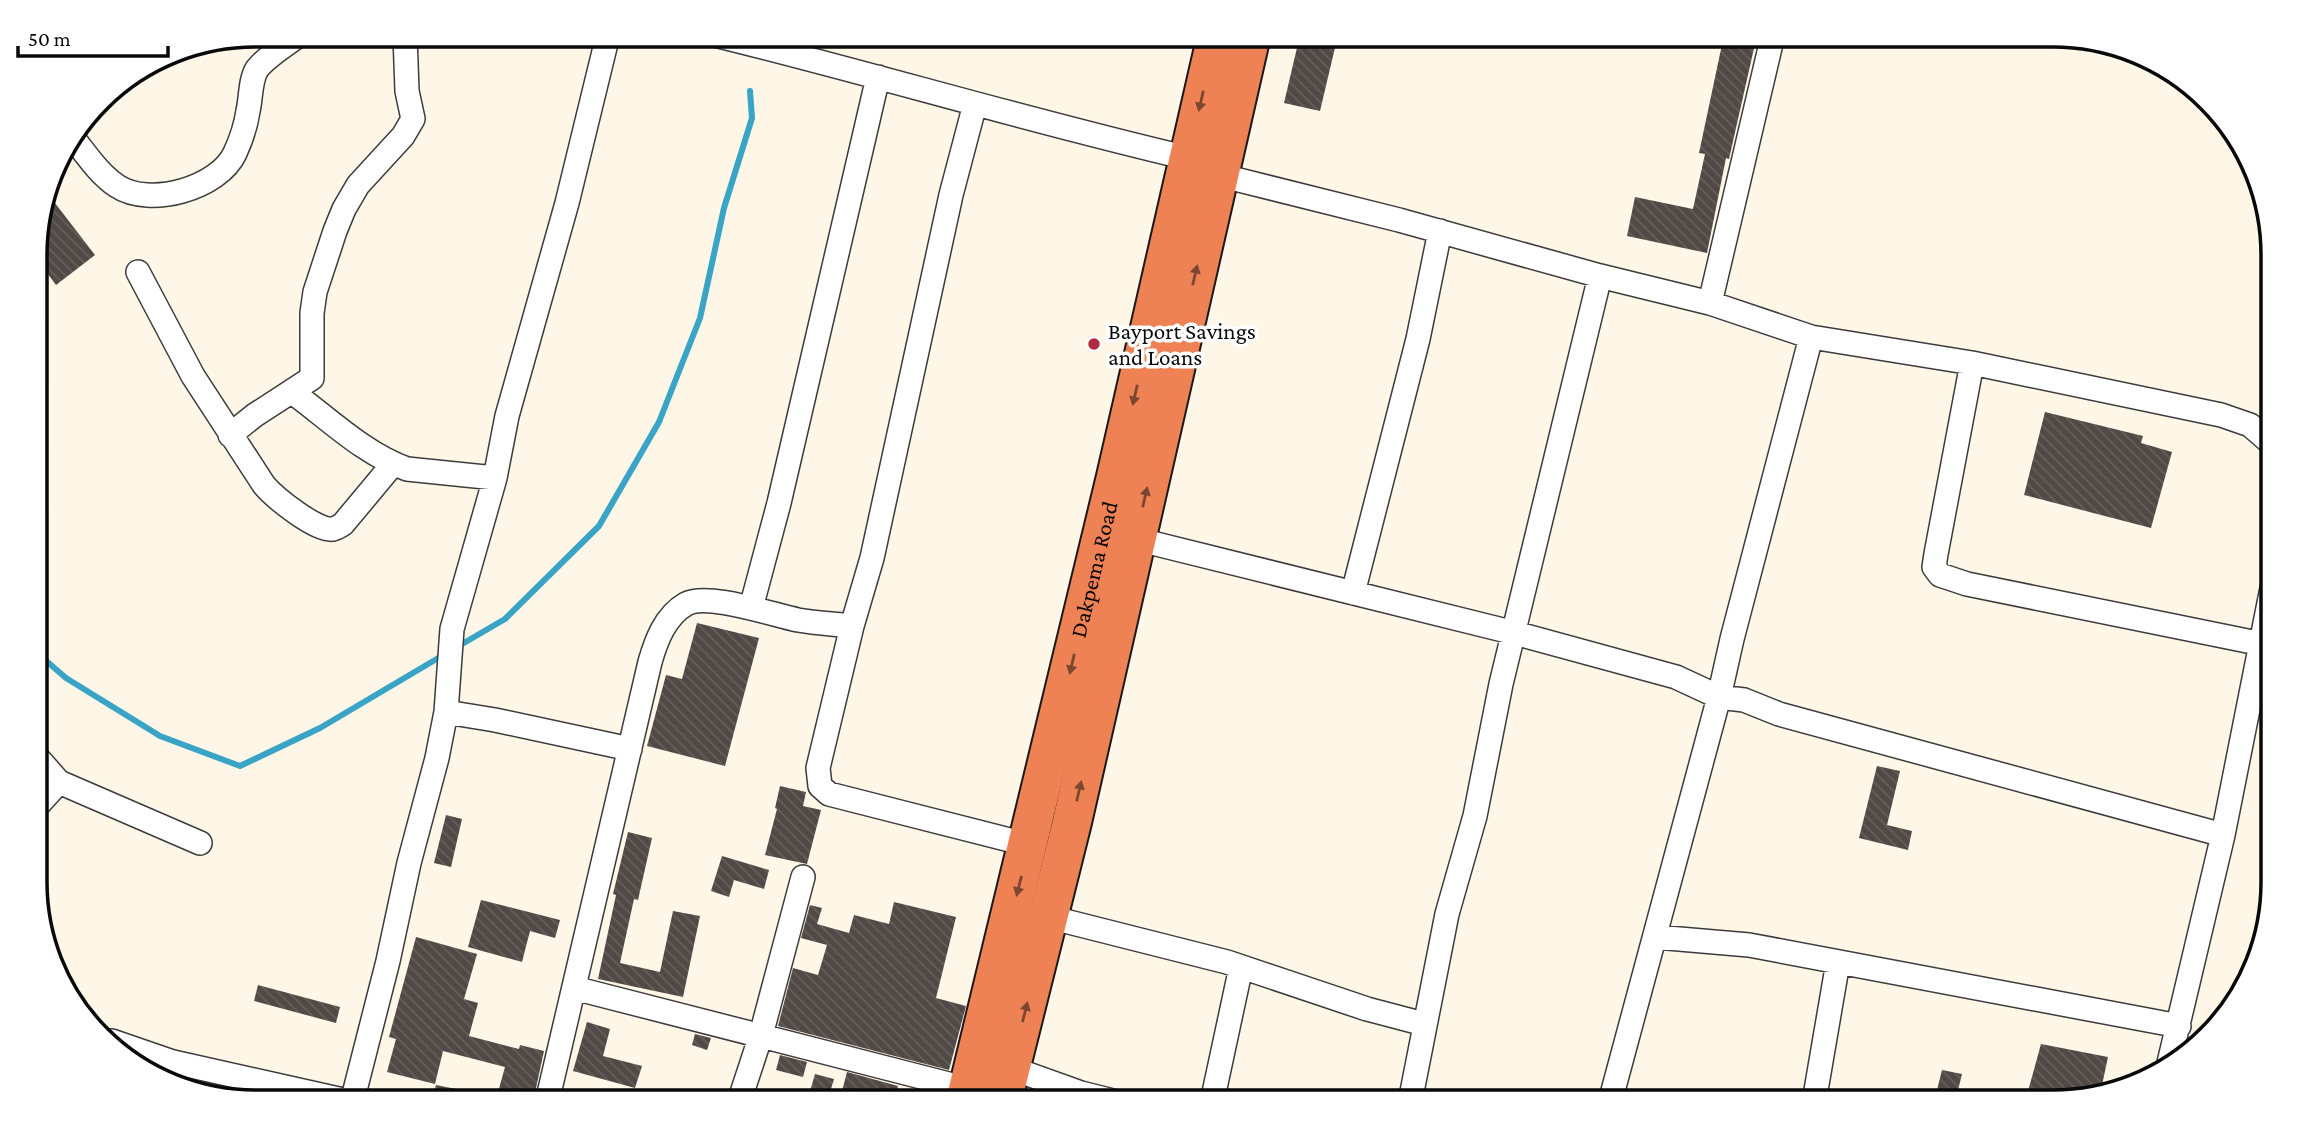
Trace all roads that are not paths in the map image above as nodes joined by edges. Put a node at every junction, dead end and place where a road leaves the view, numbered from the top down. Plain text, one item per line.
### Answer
1 (285, 47) edge
2 (405, 47) edge
3 (605, 47) edge
4 (762, 47) edge
5 (1216, 47) edge
6 (1247, 47) edge
7 (1770, 47) edge
8 (878, 77) junction
9 (975, 104) junction
10 (79, 145) edge
11 (1204, 166) junction
12 (1440, 231) junction
13 (138, 272) dead end
14 (1600, 276) junction
15 (1710, 303) junction
16 (1811, 337) junction
17 (1972, 363) junction
18 (292, 392) junction
19 (2261, 434) edge
20 (230, 435) junction
21 (393, 464) junction
22 (495, 478) junction
23 (1136, 539) junction
24 (1353, 593) junction
25 (751, 608) junction
26 (852, 626) junction
27 (1515, 634) junction
28 (2261, 644) edge
29 (2261, 675) edge
30 (1719, 697) junction
31 (446, 712) junction
32 (630, 749) junction
33 (47, 769) edge
34 (59, 782) junction
35 (47, 795) edge
36 (2223, 835) junction
37 (200, 843) dead end
38 (1029, 845) junction
39 (803, 877) dead end
40 (1049, 917) junction
41 (1656, 937) junction
42 (1838, 962) junction
43 (1241, 967) junction
44 (574, 988) junction
45 (1424, 1024) junction
46 (2179, 1026) junction
47 (761, 1035) junction
48 (129, 1047) edge
49 (2172, 1052) edge
50 (1215, 1089) edge
51 (1412, 1089) edge
52 (1614, 1089) edge
53 (1816, 1089) edge
54 (298, 1090) edge
55 (355, 1090) edge
56 (550, 1090) edge
57 (743, 1090) edge
58 (985, 1090) edge
59 (987, 1090) edge

1 - 10 street
2 - 18 street
3 - 22 street
4 - 8 street
5 -> 11 highway, Dakpema Road
6 - 11 highway, Dakpema Road
7 - 15 street
8 - 9 street
8 - 25 street
9 - 11 street
9 - 26 street
11 - 12 street
23 -> 11 highway, Dakpema Road
11 -> 38 highway, Dakpema Road
12 - 14 street
12 - 24 street
13 - 20 street
14 - 15 street
14 - 27 street
15 - 16 street
16 - 17 street
16 - 30 street
17 - 19 street
17 - 28 street
18 - 20 street
18 - 21 street
20 - 21 street
21 - 22 street
22 - 31 street
23 - 24 street
40 -> 23 highway, Dakpema Road
24 - 27 street
25 - 26 street
25 - 32 street
26 - 38 street
27 - 30 street
27 - 45 street
29 - 36 street
30 - 36 street
30 - 41 street
31 - 32 street
31 - 55 street
32 - 44 street
33 - 34 street
34 - 35 street
34 - 37 street
36 - 46 street
38 -> 59 highway, Dakpema Road
39 - 47 street
40 - 43 street
59 -> 40 highway, Dakpema Road
41 - 42 street
41 - 52 street
42 - 46 street
42 - 53 street
43 - 45 street
43 - 50 street
44 - 47 street
44 - 56 street
45 - 51 street
46 - 49 street
47 - 57 street
47 - 58 street
48 - 54 street

